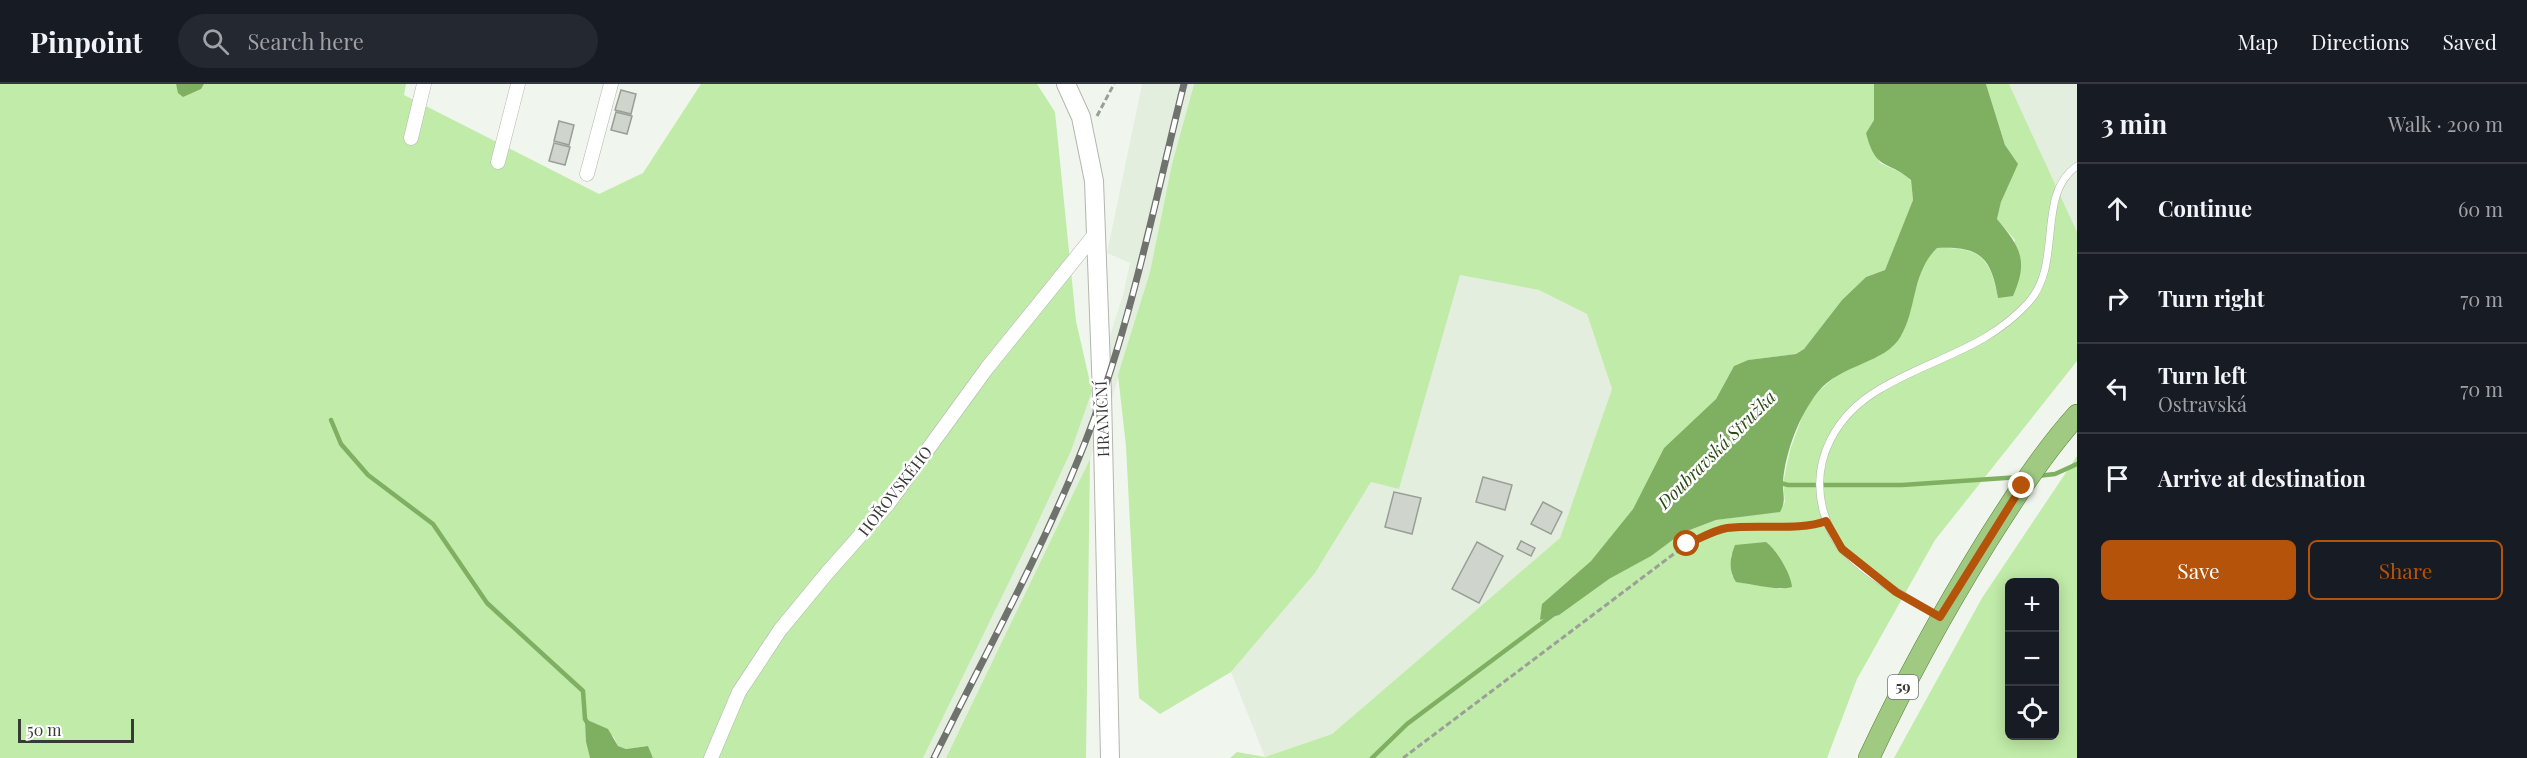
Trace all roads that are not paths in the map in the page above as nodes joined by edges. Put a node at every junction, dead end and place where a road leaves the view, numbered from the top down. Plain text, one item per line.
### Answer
1 (424, 84) edge
2 (518, 84) edge
3 (611, 84) edge
4 (1066, 84) edge
5 (411, 138) dead end
6 (498, 162) dead end
7 (2077, 166) edge
8 (587, 174) dead end
9 (1096, 233) junction
10 (2077, 415) edge
11 (1940, 617) junction
12 (711, 758) edge
13 (1110, 758) edge
14 (1869, 758) edge

1 - 5 street
2 - 6 street
3 - 8 street
4 - 9 main road, HRANIČNÍ
7 - 11 lane
9 - 12 street, HOŘOVSKÉHO
9 - 13 main road, HRANIČNÍ
10 - 11 main road, 59
11 - 14 main road, 59

